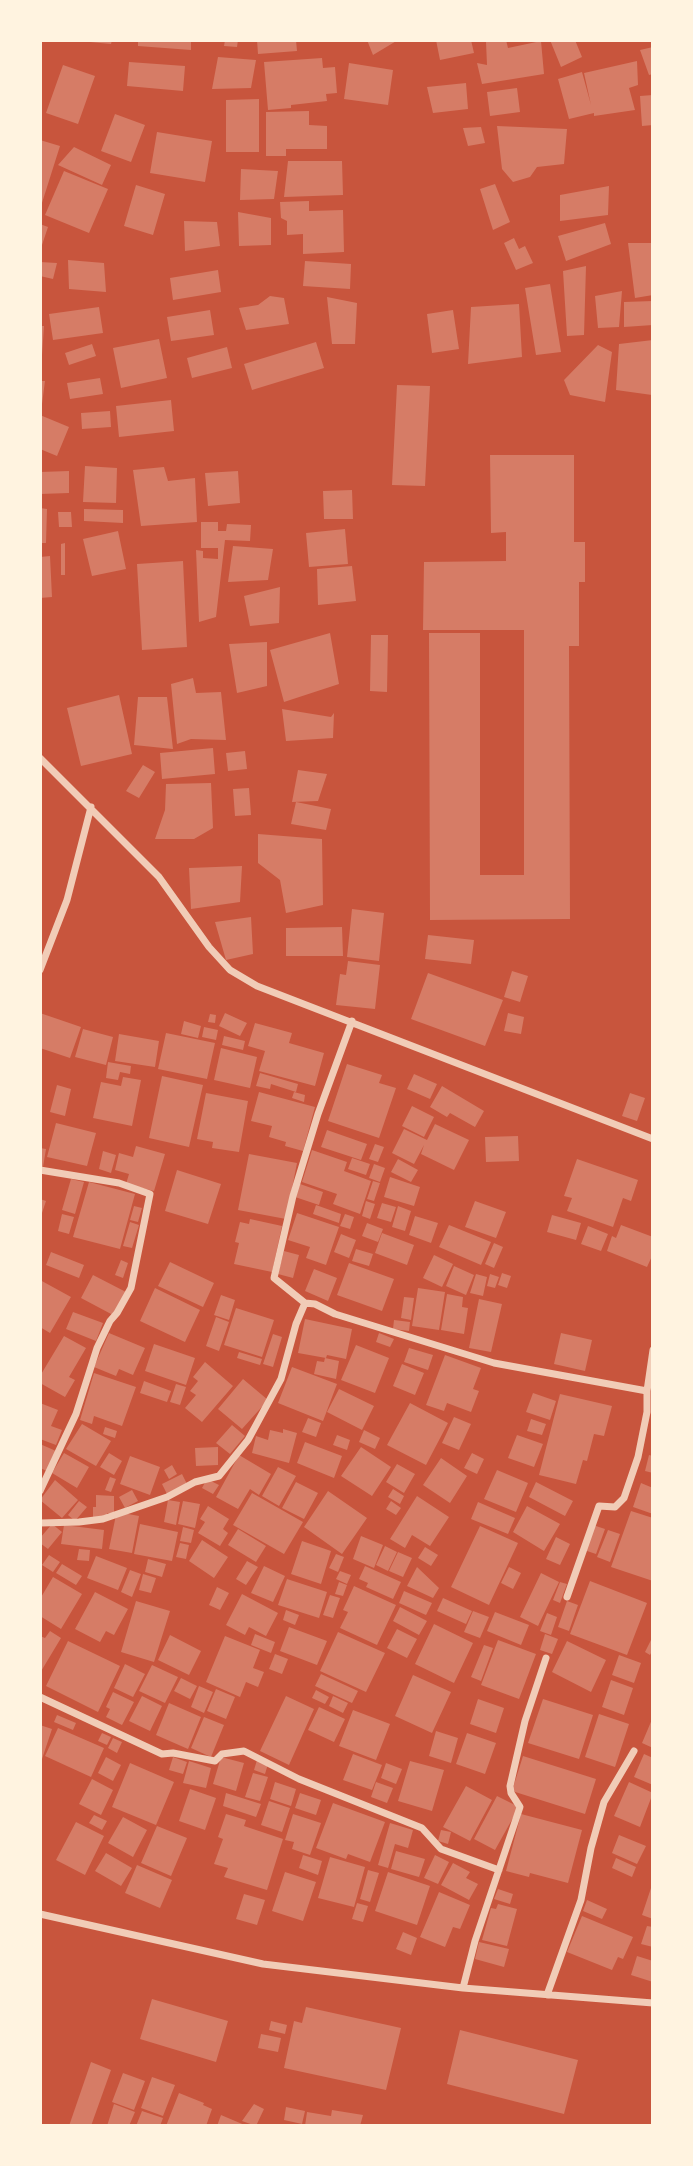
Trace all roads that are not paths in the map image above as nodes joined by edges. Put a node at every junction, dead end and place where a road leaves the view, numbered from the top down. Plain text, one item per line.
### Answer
1 (40, 758) edge
2 (91, 807) junction
3 (40, 971) edge
4 (352, 1021) junction
5 (653, 1139) edge
6 (40, 1170) edge
7 (305, 1303) junction
8 (653, 1350) edge
9 (647, 1391) junction
10 (40, 1491) edge
11 (40, 1523) edge
12 (567, 1597) dead end
13 (546, 1658) dead end
14 (40, 1697) edge
15 (634, 1751) dead end
16 (499, 1870) junction
17 (40, 1914) edge
18 (463, 1988) junction
19 (547, 1995) junction
20 (653, 2003) edge

1 - 2 street
2 - 3 street
2 - 4 street
4 - 5 street
4 - 7 street
6 - 10 street
7 - 9 street
7 - 11 street
8 - 9 street
9 - 12 street
13 - 16 street
14 - 16 street
15 - 19 street
16 - 18 street
17 - 18 street
18 - 19 street
19 - 20 street

